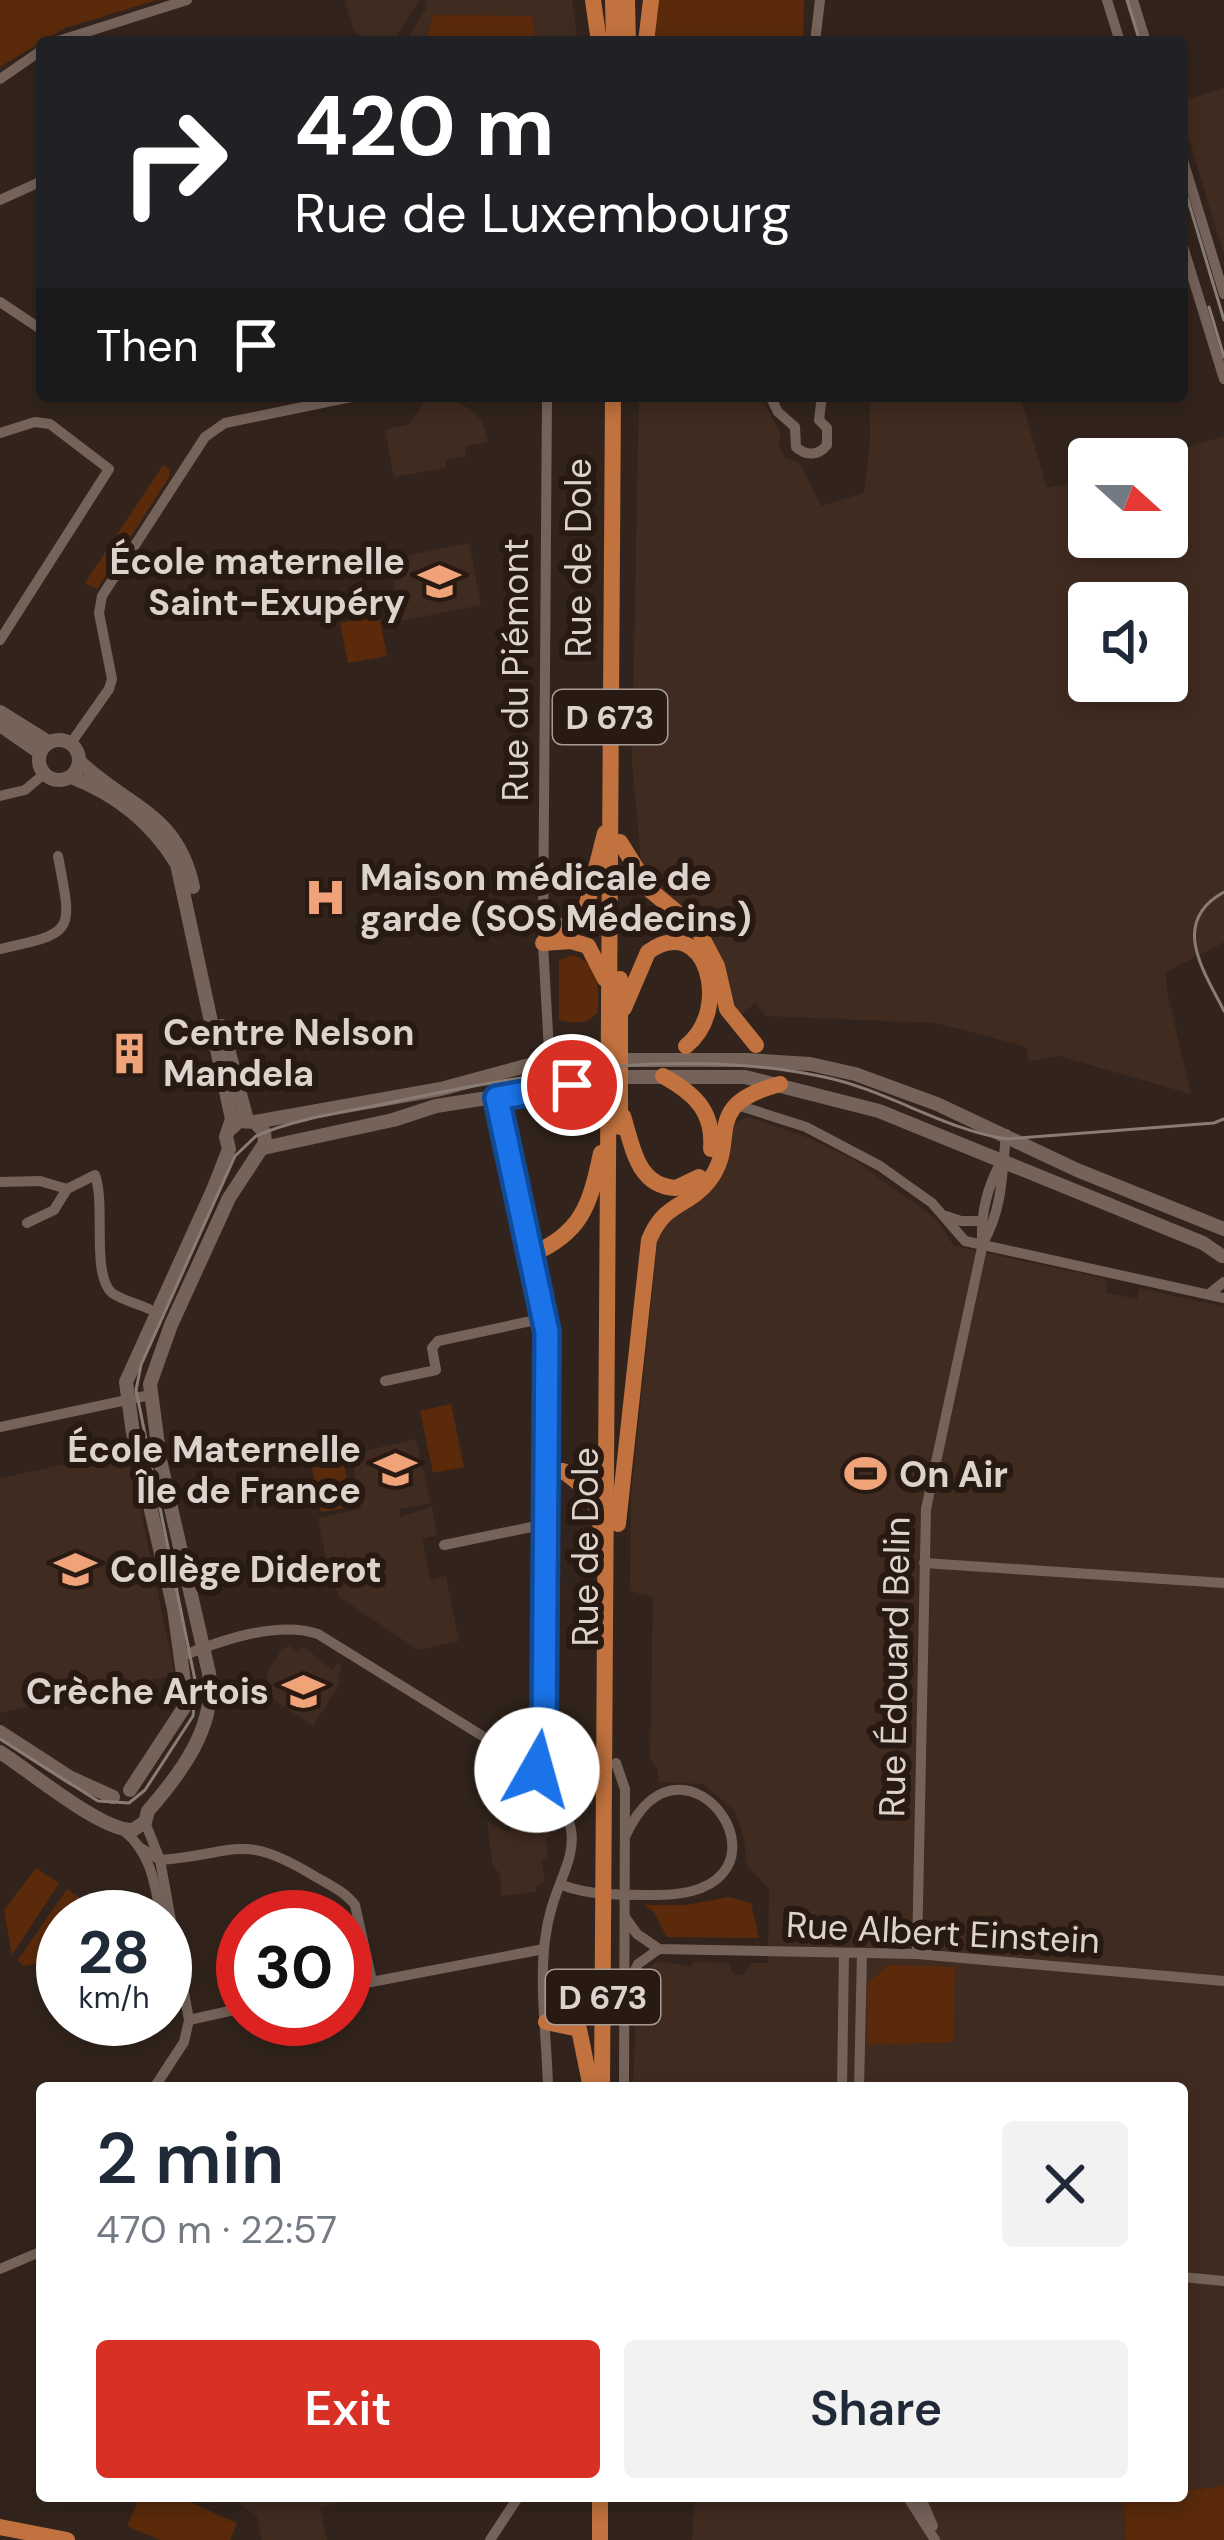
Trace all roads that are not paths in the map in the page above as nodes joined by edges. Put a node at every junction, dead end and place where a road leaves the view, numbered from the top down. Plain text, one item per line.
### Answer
1 (187, 0) edge
2 (593, 0) edge
3 (613, 0) edge
4 (626, 0) edge
5 (651, 0) edge
6 (820, 0) edge
7 (1107, 0) edge
8 (1133, 0) edge
9 (162, 4) edge
10 (72, 36) edge
11 (598, 36) edge
12 (614, 36) edge
13 (628, 36) edge
14 (647, 36) edge
15 (816, 36) edge
16 (1118, 36) edge
17 (1144, 36) edge
18 (36, 54) edge
19 (0, 79) edge
20 (1188, 177) edge
21 (36, 184) edge
22 (0, 200) edge
23 (1188, 262) edge
24 (1224, 294) edge
25 (0, 302) edge
26 (36, 326) edge
27 (1224, 379) edge
28 (327, 402) edge
29 (547, 402) edge
30 (613, 402) edge
31 (623, 402) edge
32 (773, 402) edge
33 (820, 402) edge
34 (819, 419) junction
35 (795, 428) junction
36 (0, 433) edge
37 (0, 640) edge
38 (0, 712) edge
39 (0, 725) edge
40 (71, 743) junction
41 (44, 747) junction
42 (79, 761) junction
43 (44, 775) junction
44 (71, 777) junction
45 (0, 796) edge
46 (610, 821) junction
47 (620, 842) junction
48 (58, 856) dead end
49 (543, 936) junction
50 (0, 949) edge
51 (608, 990) junction
52 (616, 1032) junction
53 (756, 1045) joint
54 (686, 1046) joint
55 (548, 1060) junction
56 (810, 1064) junction
57 (666, 1068) junction
58 (780, 1084) junction
59 (551, 1088) junction
60 (497, 1098) junction
61 (614, 1105) junction
62 (737, 1105) junction
63 (251, 1121) junction
64 (228, 1131) junction
65 (1006, 1134) junction
66 (229, 1149) junction
67 (258, 1153) junction
68 (1002, 1160) junction
69 (0, 1183) edge
70 (67, 1189) junction
71 (943, 1215) junction
72 (982, 1221) junction
73 (27, 1223) dead end
74 (1224, 1229) edge
75 (982, 1243) junction
76 (1223, 1253) edge
77 (530, 1256) junction
78 (1224, 1282) edge
79 (1208, 1294) junction
80 (1224, 1298) edge
81 (149, 1309) dead end
82 (545, 1318) junction
83 (385, 1381) dead end
84 (150, 1395) junction
85 (127, 1400) junction
86 (0, 1427) edge
87 (547, 1474) junction
88 (546, 1524) junction
89 (618, 1524) junction
90 (444, 1545) dead end
91 (924, 1563) junction
92 (1224, 1583) edge
93 (606, 1593) junction
94 (203, 1648) junction
95 (181, 1657) junction
96 (0, 1732) edge
97 (0, 1752) edge
98 (616, 1763) junction
99 (537, 1770) junction
100 (130, 1790) junction
101 (113, 1797) junction
102 (146, 1816) junction
103 (118, 1827) junction
104 (626, 1835) junction
105 (142, 1848) junction
106 (160, 1860) junction
107 (562, 1885) junction
108 (619, 1886) junction
109 (155, 1890) edge
110 (163, 1890) edge
111 (338, 1890) edge
112 (617, 1910) junction
113 (544, 1949) junction
114 (659, 1949) junction
115 (844, 1952) junction
116 (862, 1953) junction
117 (917, 1954) junction
118 (1224, 1981) edge
119 (372, 1982) edge
120 (627, 1987) junction
121 (546, 2022) junction
122 (181, 2046) edge
123 (158, 2082) edge
124 (548, 2082) edge
125 (590, 2082) edge
126 (603, 2082) edge
127 (613, 2082) edge
128 (624, 2082) edge
129 (842, 2082) edge
130 (859, 2082) edge
131 (36, 2254) edge
132 (0, 2269) edge
133 (1188, 2278) edge
134 (1224, 2281) edge
135 (514, 2502) edge
136 (600, 2502) edge
137 (610, 2502) edge
138 (912, 2502) edge
139 (922, 2502) edge
140 (0, 2527) edge
141 (67, 2540) edge
142 (490, 2540) edge
143 (600, 2540) edge
144 (610, 2540) edge
145 (937, 2540) edge

1 - 9 street
2 - 11 main road
3 - 12 main road
4 - 13 main road
5 - 14 main road
6 - 15 street
7 - 16 street
8 - 17 street
9 - 10 street
18 - 19 street
20 - 24 street
21 - 22 street
23 - 27 street
25 - 26 street
28 - 40 street
29 - 49 street, Rue du Piémont
30 - 46 main road, Rue de Dole / D 673
31 - 47 main road, Rue de Dole / D 673
32 - 35 street
33 - 34 street
34 - 35 street
34 - 35 street
36 - 37 street
38 - 41 street
39 - 41 street
40 - 41 street
40 - 42 street
41 - 43 street
42 - 44 street
42 - 63 street
43 - 44 street
43 - 45 street
44 - 64 street
46 - 49 main road
46 - 51 main road, Rue de Dole / D 673
47 - 52 main road, Rue de Dole / D 673
47 - 53 main road
48 - 50 street
49 - 51 main road
49 - 55 street, Rue du Piémont
51 - 52 main road, Rue de Dole / D 673
52 - 54 main road
52 - 61 main road, Rue de Dole / D 673
53 - 56 street
54 - 57 street
55 - 57 street
55 - 59 street, Rue du Piémont
55 - 63 street
56 - 57 street
56 - 65 street
57 - 58 street
57 - 59 street
57 - 61 main road
58 - 62 main road
58 - 68 street
59 - 60 street
60 - 67 street
60 - 77 street
61 - 77 main road
61 - 89 main road, Rue de Dole / D 673
61 - 93 main road, Rue de Dole / D 673
62 - 71 street
62 - 89 main road
63 - 64 street
63 - 67 street
64 - 66 street
65 - 68 street, Rue Édouard Belin
65 - 74 street
66 - 67 street
66 - 85 street
67 - 84 street
68 - 72 street
68 - 75 street, Rue Édouard Belin
68 - 76 street
69 - 70 street
70 - 73 street
70 - 81 street
71 - 72 street
71 - 75 street
72 - 75 street
75 - 79 street
75 - 91 street, Rue Édouard Belin
77 - 82 street
78 - 79 street
79 - 80 street
82 - 83 street
82 - 87 street
84 - 85 street
84 - 94 street
85 - 86 street
85 - 95 street
87 - 88 street
87 - 93 main road
88 - 90 street
88 - 99 street
89 - 98 main road, Rue de Dole / D 673
91 - 92 street
91 - 117 street, Rue Édouard Belin
93 - 108 main road, Rue de Dole / D 673
94 - 95 street
94 - 99 street
94 - 102 street
95 - 100 street
96 - 101 street
97 - 103 street
98 - 104 street, Rue de Dole
98 - 108 main road, Rue de Dole / D 673
99 - 107 street
100 - 101 street
100 - 102 street
101 - 103 street
102 - 103 street
102 - 106 street
103 - 105 street
104 - 108 street, Rue de Dole
104 - 108 street
105 - 106 street
105 - 109 street
106 - 110 street
106 - 111 street
107 - 108 street
107 - 113 street
108 - 112 main road, Rue de Dole / D 673
112 - 114 street
112 - 120 street, Rue de Dole
112 - 126 main road, Rue de Dole / D 673
112 - 127 main road, Rue de Dole / D 673
113 - 119 street
113 - 121 street
114 - 115 street, Rue Albert Einstein
114 - 120 street
115 - 116 street, Rue Albert Einstein
115 - 129 street
116 - 117 street, Rue Albert Einstein
116 - 130 street
117 - 118 street, Rue Albert Einstein
120 - 128 street, Rue de Dole
121 - 124 street
121 - 125 main road
122 - 123 street
131 - 132 street
133 - 134 street
135 - 142 street
136 - 143 main road
137 - 144 main road
138 - 145 street
139 - 145 street
140 - 141 main road

